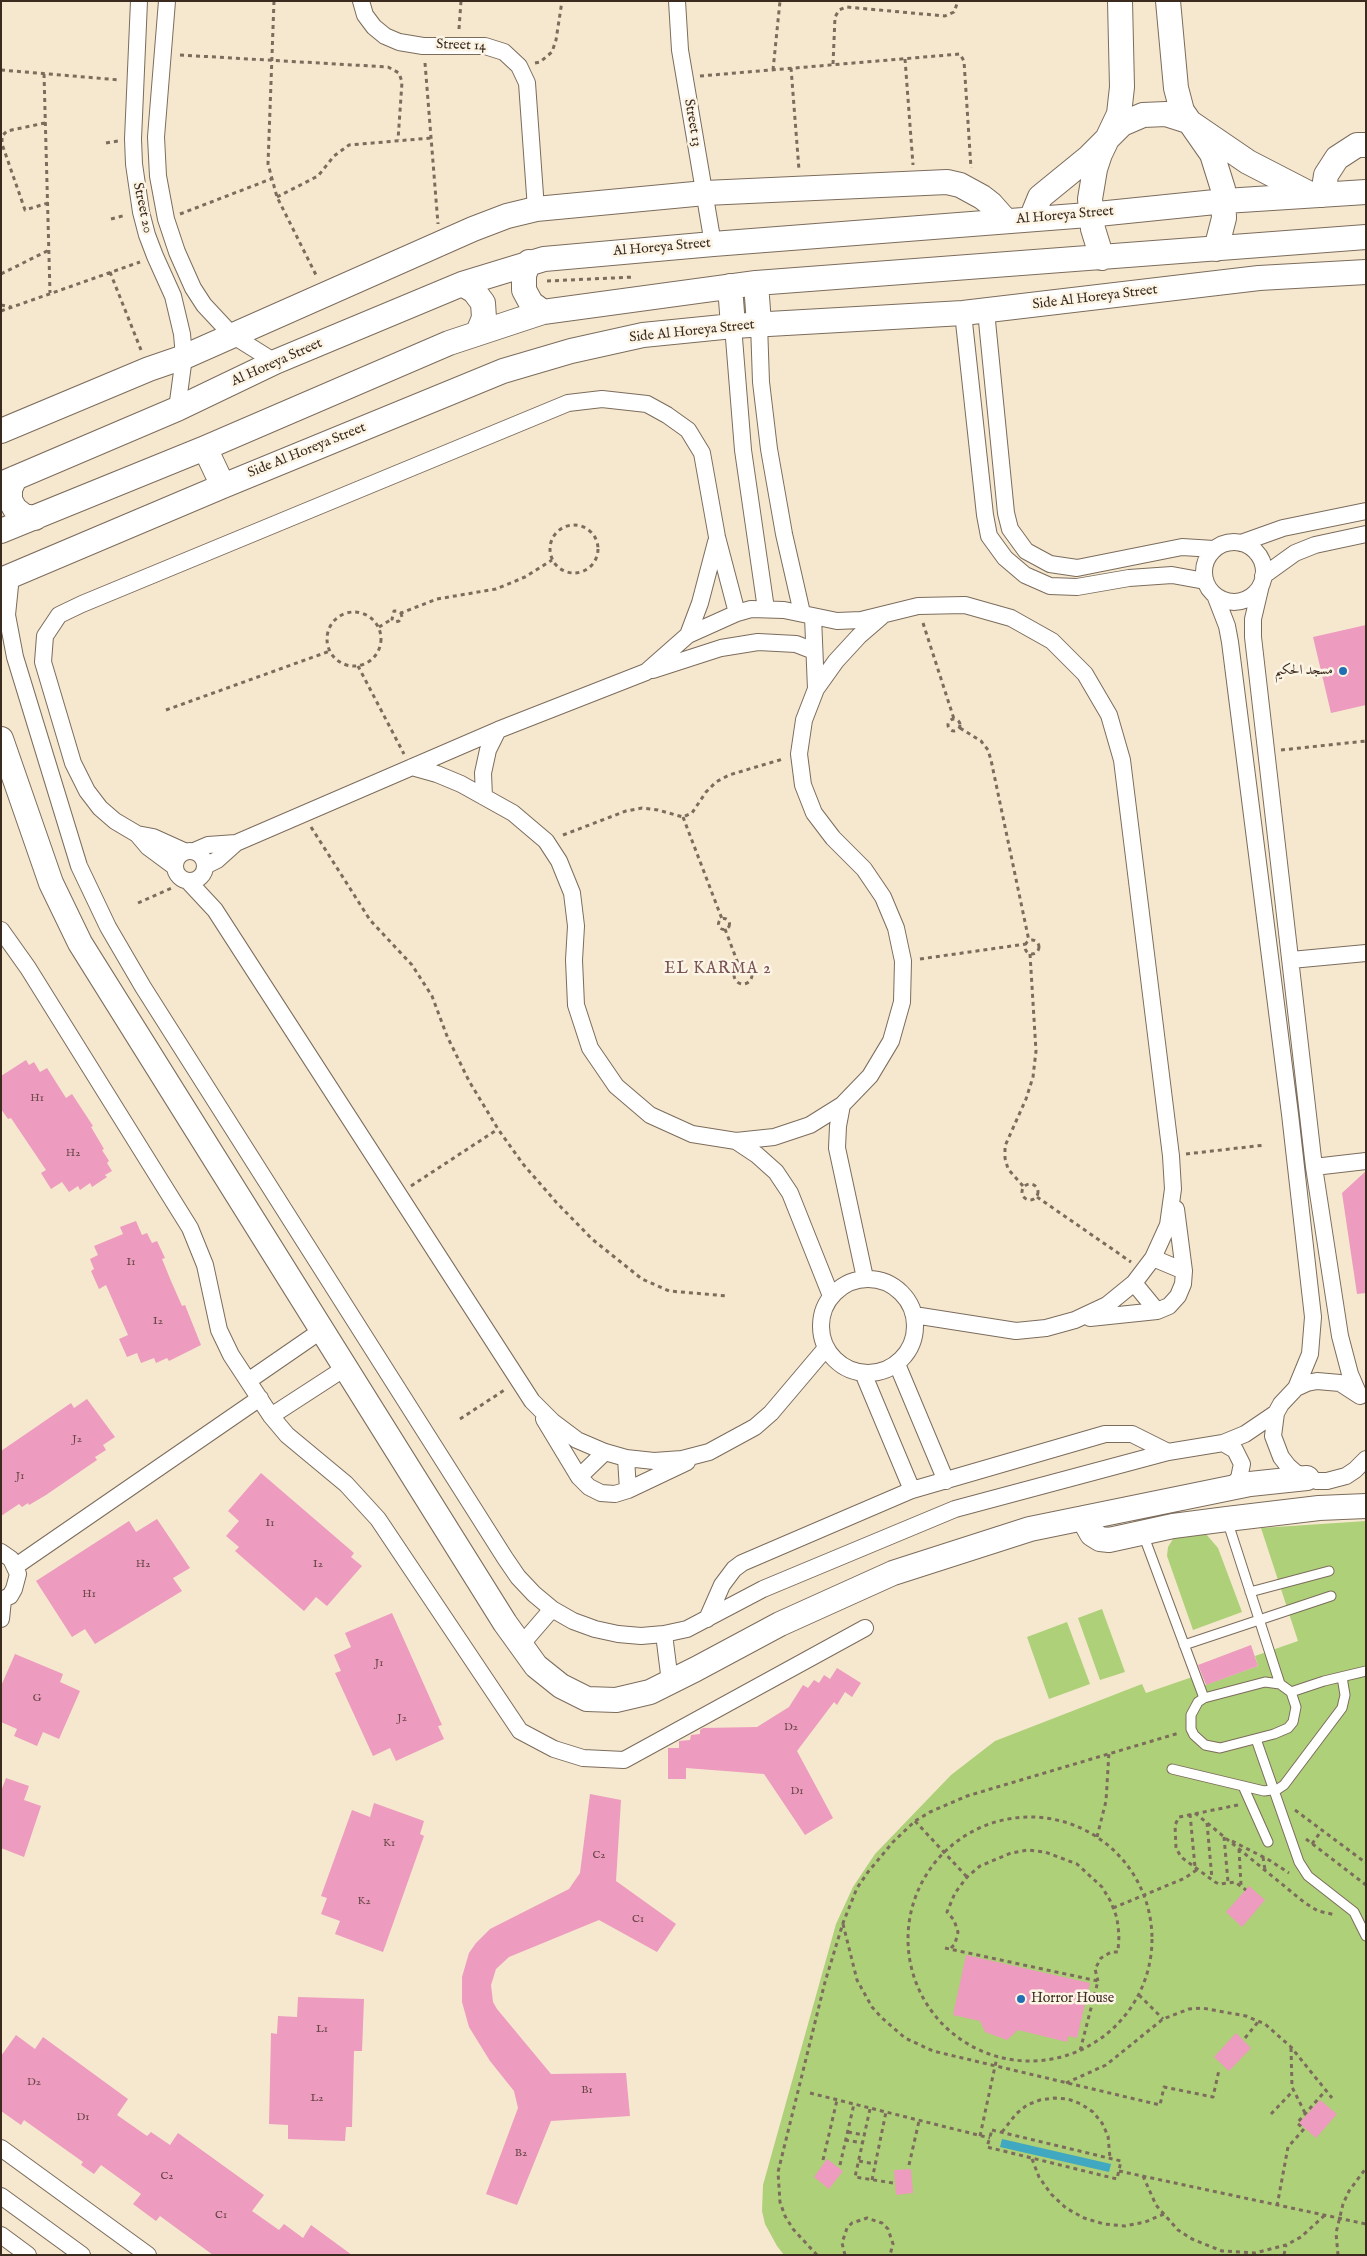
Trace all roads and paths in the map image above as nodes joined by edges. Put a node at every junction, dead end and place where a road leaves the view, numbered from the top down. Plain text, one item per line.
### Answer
1 (139, 1) edge
2 (167, 1) edge
3 (274, 1) edge
4 (362, 1) edge
5 (461, 1) edge
6 (562, 1) edge
7 (677, 1) edge
8 (780, 1) edge
9 (958, 1) edge
10 (1120, 1) edge
11 (1168, 1) edge
12 (458, 44) junction
13 (423, 46) junction
14 (162, 54) junction
15 (905, 59) junction
16 (271, 61) junction
17 (834, 64) junction
18 (518, 66) junction
19 (791, 68) junction
20 (1, 70) edge
21 (773, 70) junction
22 (44, 74) junction
23 (685, 77) junction
24 (135, 81) junction
25 (1188, 121) junction
26 (45, 123) junction
27 (2, 136) edge
28 (431, 138) junction
29 (398, 140) junction
30 (1106, 141) junction
31 (1366, 145) edge
32 (271, 179) junction
33 (914, 183) junction
34 (800, 188) junction
35 (972, 190) junction
36 (1366, 192) edge
37 (705, 193) junction
38 (1318, 196) junction
39 (277, 197) junction
40 (1225, 201) junction
41 (48, 203) junction
42 (536, 209) junction
43 (1091, 214) junction
44 (166, 219) junction
45 (1031, 219) junction
46 (1006, 221) junction
47 (1363, 237) edge
48 (440, 244) junction
49 (713, 244) junction
50 (1216, 249) junction
51 (49, 250) junction
52 (155, 256) junction
53 (1102, 258) junction
54 (529, 262) junction
55 (110, 272) junction
56 (1364, 272) edge
57 (1, 274) edge
58 (756, 283) junction
59 (462, 284) junction
60 (730, 286) junction
61 (193, 288) junction
62 (50, 293) junction
63 (325, 294) junction
64 (174, 296) junction
65 (1, 305) edge
66 (11, 307) junction
67 (1, 311) edge
68 (543, 312) junction
69 (974, 312) junction
70 (758, 324) junction
71 (733, 326) junction
72 (478, 332) junction
73 (232, 335) junction
74 (184, 357) junction
75 (275, 362) junction
76 (149, 369) junction
77 (177, 409) junction
78 (1, 431) edge
79 (205, 448) junction
80 (8, 481) edge
81 (223, 486) junction
82 (1366, 511) edge
83 (1006, 513) junction
84 (985, 515) junction
85 (781, 516) junction
86 (35, 518) junction
87 (753, 519) junction
88 (1, 532) edge
89 (1366, 534) edge
90 (717, 537) junction
91 (1241, 543) junction
92 (1214, 549) junction
93 (552, 560) junction
94 (6, 578) edge
95 (1262, 580) junction
96 (1205, 582) junction
97 (1215, 595) junction
98 (918, 606) junction
99 (766, 609) junction
100 (737, 612) junction
101 (401, 613) junction
102 (885, 613) junction
103 (808, 615) junction
104 (392, 619) junction
105 (714, 623) junction
106 (378, 627) junction
107 (688, 635) junction
108 (7, 636) edge
109 (721, 648) junction
110 (330, 651) junction
111 (814, 651) junction
112 (358, 666) junction
113 (646, 672) junction
114 (816, 689) junction
115 (166, 710) dead end
116 (954, 719) junction
117 (960, 728) junction
118 (1263, 728) junction
119 (498, 730) junction
120 (1241, 731) junction
121 (1, 738) edge
122 (1366, 741) edge
123 (1266, 751) junction
124 (799, 754) junction
125 (412, 767) junction
126 (484, 797) junction
127 (302, 814) junction
128 (683, 817) junction
129 (137, 834) junction
130 (546, 841) junction
131 (236, 842) junction
132 (189, 851) junction
133 (174, 867) junction
134 (199, 874) junction
135 (138, 903) dead end
136 (722, 919) junction
137 (725, 929) junction
138 (1, 930) edge
139 (1029, 941) junction
140 (1026, 944) junction
141 (1366, 952) edge
142 (1030, 954) junction
143 (1291, 960) junction
144 (903, 961) junction
145 (739, 966) junction
146 (842, 1105) junction
147 (1308, 1109) junction
148 (1290, 1114) junction
149 (498, 1129) junction
150 (736, 1141) junction
151 (1265, 1145) dead end
152 (1171, 1156) junction
153 (1366, 1161) edge
154 (1314, 1167) junction
155 (1023, 1186) junction
156 (1174, 1189) junction
157 (398, 1194) junction
158 (1037, 1197) junction
159 (1144, 1271) junction
160 (1184, 1271) junction
161 (865, 1278) junction
162 (728, 1296) dead end
163 (831, 1296) junction
164 (1157, 1311) junction
165 (914, 1315) junction
166 (1075, 1320) junction
167 (322, 1330) junction
168 (826, 1348) junction
169 (897, 1364) junction
170 (345, 1368) junction
171 (863, 1373) junction
172 (248, 1381) junction
173 (520, 1381) junction
174 (1296, 1388) junction
175 (260, 1398) junction
176 (1362, 1399) edge
177 (532, 1401) junction
178 (1276, 1413) junction
179 (271, 1416) junction
180 (460, 1419) dead end
181 (1223, 1443) junction
182 (604, 1452) junction
183 (709, 1452) junction
184 (1168, 1452) junction
185 (626, 1458) junction
186 (1366, 1458) edge
187 (1346, 1476) junction
188 (1366, 1476) edge
189 (579, 1477) junction
190 (1307, 1478) junction
191 (946, 1481) junction
192 (1230, 1488) junction
193 (628, 1490) junction
194 (912, 1490) junction
195 (1366, 1506) edge
196 (1083, 1518) junction
197 (1227, 1519) junction
198 (1143, 1533) junction
199 (1, 1552) edge
200 (16, 1566) junction
201 (1329, 1571) dead end
202 (1250, 1592) junction
203 (1331, 1596) dead end
204 (2, 1600) edge
205 (552, 1609) junction
206 (707, 1619) junction
207 (1, 1620) edge
208 (1259, 1620) junction
209 (865, 1628) dead end
210 (664, 1634) junction
211 (521, 1645) junction
212 (1184, 1646) junction
213 (1366, 1671) edge
214 (1342, 1677) junction
215 (670, 1682) junction
216 (1280, 1684) junction
217 (1291, 1692) junction
218 (1204, 1698) junction
219 (1191, 1729) junction
220 (1256, 1739) junction
221 (1109, 1752) junction
222 (1172, 1769) dead end
223 (1243, 1786) junction
224 (1276, 1793) junction
225 (1250, 1803) junction
226 (1195, 1813) junction
227 (1190, 1814) junction
228 (915, 1820) junction
229 (1207, 1823) junction
230 (1287, 1825) junction
231 (1322, 1830) junction
232 (1223, 1836) junction
233 (1097, 1837) junction
234 (1268, 1842) dead end
235 (1312, 1844) junction
236 (1239, 1846) junction
237 (943, 1852) junction
238 (1263, 1856) junction
239 (1366, 1863) edge
240 (1196, 1868) junction
241 (1265, 1870) junction
242 (1293, 1876) dead end
243 (968, 1877) junction
244 (1212, 1880) junction
245 (1228, 1882) junction
246 (1366, 1885) edge
247 (1241, 1886) junction
248 (1246, 1890) dead end
249 (1144, 1896) junction
250 (1113, 1908) junction
251 (1358, 1918) junction
252 (843, 1924) junction
253 (1366, 1936) edge
254 (945, 1948) dead end
255 (951, 1948) junction
256 (1098, 1982) junction
257 (1139, 1995) junction
258 (1163, 2019) junction
259 (1258, 2022) junction
260 (1245, 2038) dead end
261 (1291, 2047) junction
262 (1079, 2051) junction
263 (997, 2057) junction
264 (995, 2066) junction
265 (1219, 2070) dead end
266 (1066, 2083) junction
267 (1326, 2090) junction
268 (1294, 2091) junction
269 (810, 2093) dead end
270 (1332, 2098) dead end
271 (837, 2100) junction
272 (854, 2104) junction
273 (870, 2108) junction
274 (886, 2112) junction
275 (1305, 2113) junction
276 (1272, 2114) dead end
277 (919, 2121) junction
278 (847, 2132) junction
279 (1002, 2132) junction
280 (864, 2135) junction
281 (980, 2136) junction
282 (990, 2138) junction
283 (845, 2140) junction
284 (862, 2143) junction
285 (1, 2148) edge
286 (1032, 2158) junction
287 (1110, 2158) junction
288 (823, 2160) dead end
289 (858, 2161) junction
290 (875, 2164) junction
291 (840, 2165) dead end
292 (909, 2165) dead end
293 (1366, 2168) edge
294 (1119, 2171) junction
295 (1143, 2176) junction
296 (872, 2180) junction
297 (892, 2183) dead end
298 (1, 2196) edge
299 (1277, 2206) junction
300 (1164, 2214) junction
301 (1325, 2215) junction
302 (1338, 2218) junction
303 (1366, 2224) edge
304 (1, 2235) edge
305 (1286, 2244) junction
306 (28, 2255) edge
307 (82, 2255) edge
308 (148, 2255) edge
309 (817, 2255) edge
310 (845, 2255) edge
311 (890, 2255) edge
312 (1284, 2255) edge
313 (1338, 2255) edge

1 - 24 street, Street 20
2 - 14 street, Street 20
3 - 16 path
4 - 13 street, Street 14
5 - 12 path
6 - 18 path
7 - 23 street, Street 13
8 - 21 path
9 - 17 path
10 - 30 street
11 - 25 street
12 - 13 street, Street 14
12 - 18 street, Street 14
13 - 28 path
14 - 16 path
14 - 44 street, Street 20
15 - 17 path
15 - 33 path
15 - 35 path
16 - 29 path
16 - 32 path
17 - 19 path
18 - 42 street
19 - 21 path
19 - 34 path
20 - 22 path
21 - 23 path
22 - 24 path
22 - 26 path
23 - 37 street, Street 13
24 - 52 street, Street 20
25 - 30 street
25 - 38 street
25 - 40 street
26 - 27 path
26 - 41 path
27 - 41 path
28 - 29 path
28 - 48 path
29 - 39 path
30 - 43 street
30 - 45 street
31 - 38 street
32 - 39 path
32 - 44 path
33 - 34 street
33 - 35 street
34 - 37 street
35 - 46 street
36 - 38 street, Al Horeya Street
37 - 42 street
37 - 49 street, Street 13
38 - 40 street, Al Horeya Street
39 - 63 path
40 - 43 street, Al Horeya Street
40 - 50 street
41 - 51 path
42 - 48 street
43 - 45 street, Al Horeya Street
43 - 53 street
44 - 61 street, Street 20
45 - 46 street, Al Horeya Street
46 - 49 street, Al Horeya Street
47 - 50 street
47 - 56 street
48 - 63 street
49 - 54 street, Al Horeya Street
50 - 53 street
51 - 57 path
51 - 62 path
52 - 55 path
52 - 64 street, Street 20
53 - 58 street
54 - 59 street, Al Horeya Street
54 - 68 street
55 - 62 path
55 - 76 path
56 - 69 street, Side Al Horeya Street
58 - 60 street
58 - 70 street
59 - 72 street
59 - 75 street, Al Horeya Street
60 - 68 street
60 - 71 street
61 - 64 street
61 - 73 street, Street 20
62 - 66 path
63 - 73 street
64 - 74 street, Street 20
65 - 66 path
66 - 67 path
68 - 72 street
69 - 70 street, Side Al Horeya Street
69 - 83 street
69 - 84 street
70 - 71 street, Side Al Horeya Street
70 - 85 street
71 - 81 street, Side Al Horeya Street
71 - 87 street
72 - 79 street
73 - 74 street
73 - 75 street, Street 20
74 - 76 street
74 - 77 street, Street 20
75 - 77 street, Al Horeya Street
76 - 78 street
77 - 80 street, Al Horeya Street
79 - 81 street
79 - 86 street
80 - 86 street
81 - 94 street, Side Al Horeya Street
82 - 91 street
83 - 84 street
83 - 92 street
84 - 96 street
85 - 87 street
85 - 103 street
86 - 88 street
87 - 99 street
89 - 95 street
90 - 100 street
90 - 107 street
90 - 129 street
91 - 92 street
91 - 95 street
92 - 96 street
93 - 93 path
93 - 101 path
94 - 108 street
95 - 97 street
95 - 118 street
96 - 97 street
97 - 120 street
98 - 102 street
98 - 116 path
98 - 152 street
99 - 100 street
99 - 103 street
100 - 105 street
101 - 104 path
101 - 104 path
102 - 103 street
102 - 114 street
103 - 111 street
104 - 106 path
105 - 107 street
105 - 109 street
106 - 110 path
106 - 112 path
107 - 113 street
108 - 205 street
109 - 111 street
109 - 113 street
110 - 112 path
110 - 115 path
111 - 114 street
112 - 125 path
113 - 119 street
114 - 124 street
116 - 117 path
116 - 117 path
117 - 139 path
118 - 120 street
118 - 123 street
119 - 125 street
119 - 126 street
120 - 148 street
121 - 167 street
122 - 123 path
123 - 143 street
124 - 128 path
124 - 144 street
125 - 126 street
125 - 127 street
126 - 130 street
127 - 131 street
127 - 149 path
128 - 130 path
128 - 136 path
129 - 132 street
129 - 133 street
130 - 150 street
131 - 132 street
131 - 134 street
132 - 133 street
132 - 134 street
133 - 134 street
134 - 135 path
134 - 157 street
136 - 137 path
136 - 137 path
137 - 145 path
138 - 172 street
139 - 140 path
139 - 142 path
140 - 142 path
140 - 144 path
141 - 143 street
142 - 155 path
143 - 147 street
144 - 146 street
145 - 145 path
146 - 150 street
146 - 161 street
147 - 148 street
147 - 154 street
148 - 174 street
149 - 157 path
149 - 162 path
150 - 163 street
151 - 152 path
152 - 156 street
153 - 154 street
154 - 176 street
155 - 158 path
155 - 158 path
156 - 159 street
156 - 160 street
157 - 173 street
158 - 159 path
159 - 160 street
159 - 164 street
159 - 166 street
160 - 164 street
161 - 163 street
161 - 165 street
163 - 168 street
164 - 166 street
165 - 166 street
165 - 169 street
167 - 170 street
167 - 172 street
168 - 171 street
168 - 183 street
169 - 171 street
169 - 191 street
170 - 179 street
170 - 211 street
171 - 194 street
172 - 175 street
173 - 177 street
173 - 180 path
174 - 176 street
174 - 178 street
175 - 179 street
175 - 200 street
177 - 182 street
177 - 189 street
178 - 181 street
178 - 190 street
179 - 209 street
181 - 184 street
181 - 192 street
182 - 185 street
182 - 189 street
183 - 185 street
183 - 193 street
184 - 191 street
184 - 206 street
185 - 193 street
186 - 187 street
187 - 188 street
187 - 190 street
189 - 193 street
190 - 192 street
191 - 194 street
192 - 196 street
194 - 206 street
195 - 197 street
196 - 198 street
196 - 215 street
197 - 198 street
197 - 202 lane
198 - 212 lane
199 - 200 street
200 - 204 street
201 - 202 lane
202 - 208 lane
203 - 208 lane
204 - 207 street
205 - 210 street
205 - 211 street
206 - 210 street
208 - 212 lane
208 - 216 lane
210 - 215 street
211 - 215 street
212 - 218 lane
213 - 214 lane
214 - 217 lane
214 - 224 lane
216 - 217 lane
216 - 218 lane
217 - 220 lane
218 - 219 lane
219 - 220 lane
219 - 221 path
220 - 224 lane
221 - 228 path
221 - 233 path
222 - 223 lane
223 - 224 lane
223 - 225 lane
224 - 230 lane
224 - 231 path
225 - 226 path
225 - 234 lane
226 - 227 path
226 - 229 path
227 - 240 path
227 - 240 path
228 - 237 path
228 - 252 path
229 - 232 path
229 - 244 path
230 - 235 path
230 - 251 lane
231 - 235 path
231 - 239 path
232 - 236 path
232 - 245 path
233 - 237 path
233 - 249 path
235 - 246 path
236 - 238 path
236 - 241 path
236 - 247 path
237 - 243 path
237 - 263 path
238 - 241 path
238 - 242 path
240 - 244 path
240 - 249 path
241 - 251 path
243 - 250 path
243 - 255 path
244 - 245 path
245 - 247 path
247 - 248 path
249 - 250 path
249 - 257 path
250 - 256 path
251 - 253 lane
252 - 264 path
252 - 309 path
254 - 255 path
255 - 256 path
256 - 262 path
257 - 258 path
257 - 262 path
258 - 259 path
258 - 266 path
259 - 260 path
259 - 261 path
261 - 267 path
261 - 268 path
262 - 263 path
263 - 264 path
264 - 266 path
264 - 281 path
265 - 266 path
267 - 270 path
267 - 275 path
268 - 275 path
268 - 276 path
269 - 271 path
271 - 272 path
271 - 288 path
272 - 273 path
272 - 278 path
273 - 274 path
273 - 280 path
274 - 277 path
274 - 290 path
275 - 299 path
277 - 281 path
277 - 292 path
278 - 280 path
278 - 283 path
279 - 282 path
279 - 287 path
279 - 287 path
280 - 284 path
281 - 282 path
282 - 286 path
283 - 284 path
283 - 291 path
284 - 289 path
285 - 308 street
286 - 294 path
286 - 300 path
287 - 294 path
289 - 290 path
289 - 296 path
290 - 296 path
293 - 302 path
294 - 295 path
295 - 299 path
295 - 300 path
296 - 297 path
298 - 307 street
299 - 301 path
300 - 305 path
301 - 302 path
301 - 305 path
302 - 303 path
302 - 313 path
304 - 306 street
305 - 312 path
310 - 311 path

